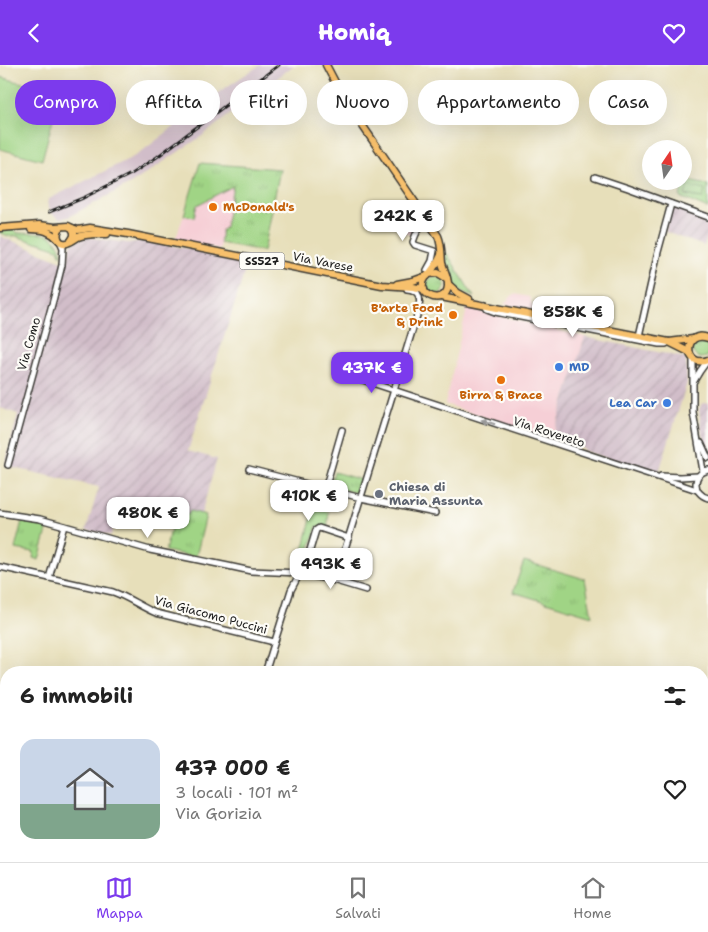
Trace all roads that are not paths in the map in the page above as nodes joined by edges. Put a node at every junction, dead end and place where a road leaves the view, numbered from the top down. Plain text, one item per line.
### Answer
1 (326, 65) edge
2 (595, 177) dead end
3 (671, 204) junction
4 (708, 217) edge
5 (427, 220) junction
6 (61, 227) junction
7 (0, 228) edge
8 (72, 228) junction
9 (143, 237) junction
10 (58, 239) junction
11 (70, 242) junction
12 (441, 254) junction
13 (63, 257) junction
14 (428, 273) junction
15 (447, 281) junction
16 (382, 285) junction
17 (400, 287) junction
18 (424, 289) junction
19 (428, 295) junction
20 (441, 297) junction
21 (419, 305) junction
22 (484, 305) junction
23 (639, 336) junction
24 (708, 338) edge
25 (693, 339) junction
26 (669, 343) junction
27 (691, 355) junction
28 (708, 360) edge
29 (357, 378) dead end
30 (694, 381) junction
31 (394, 391) junction
32 (342, 430) dead end
33 (697, 436) junction
34 (708, 458) edge
35 (8, 465) dead end
36 (249, 469) dead end
37 (706, 470) edge
38 (654, 476) junction
39 (698, 476) junction
40 (325, 489) junction
41 (697, 490) junction
42 (361, 498) junction
43 (708, 498) edge
44 (0, 513) edge
45 (435, 513) dead end
46 (64, 526) junction
47 (349, 537) junction
48 (340, 565) tunnel mouth
49 (0, 567) edge
50 (300, 573) junction
51 (338, 573) tunnel mouth
52 (49, 578) junction
53 (336, 581) junction
54 (366, 589) dead end
55 (274, 642) junction
56 (267, 666) edge

1 - 5 main road
2 - 3 street
3 - 4 street
3 - 23 street
5 - 12 main road
5 - 14 street
6 - 7 main road
6 - 8 main road
6 - 10 main road
7 - 10 main road
8 - 9 main road, Via Varese / SS527
8 - 11 main road
9 - 11 main road, Via Varese / SS527
9 - 16 main road, Via Varese / SS527
10 - 11 main road
10 - 13 street, Via Como
11 - 13 street, Via Como
12 - 14 main road
12 - 15 main road
13 - 35 street, Via Como
14 - 15 main road, SS527
14 - 16 main road, Via Varese / SS527
14 - 18 main road
15 - 20 main road
15 - 22 main road, SS527
16 - 17 main road, Via Varese / SS527
17 - 18 main road, Via Varese / SS527
17 - 21 street
18 - 19 main road
19 - 20 main road, SS527
19 - 21 street
20 - 22 main road, SS527
21 - 31 street
22 - 23 main road, SS527
22 - 26 street
23 - 26 main road, SS527
24 - 25 main road, SS527
25 - 26 main road, SS527
25 - 27 main road
26 - 27 main road, SS527
27 - 28 main road, SS527
27 - 30 street
28 - 30 street
29 - 31 street, Via Rovereto
30 - 33 street
38 -> 31 street, Via Rovereto
31 - 42 street
32 - 40 street
33 - 34 street
33 - 37 street
36 - 40 street
37 - 39 street
38 - 39 street
38 - 41 street, Via Rovereto
39 - 41 street
40 - 42 street
41 - 43 street, Via Rovereto
42 - 45 street
42 - 47 street
44 - 46 street
46 - 50 street
46 - 52 street
47 - 48 street
47 - 50 street
49 - 52 street, Via Giacomo Puccini
50 - 53 street
50 - 55 street
51 - 53 street
52 - 55 street, Via Giacomo Puccini
53 - 54 street
55 - 56 street

